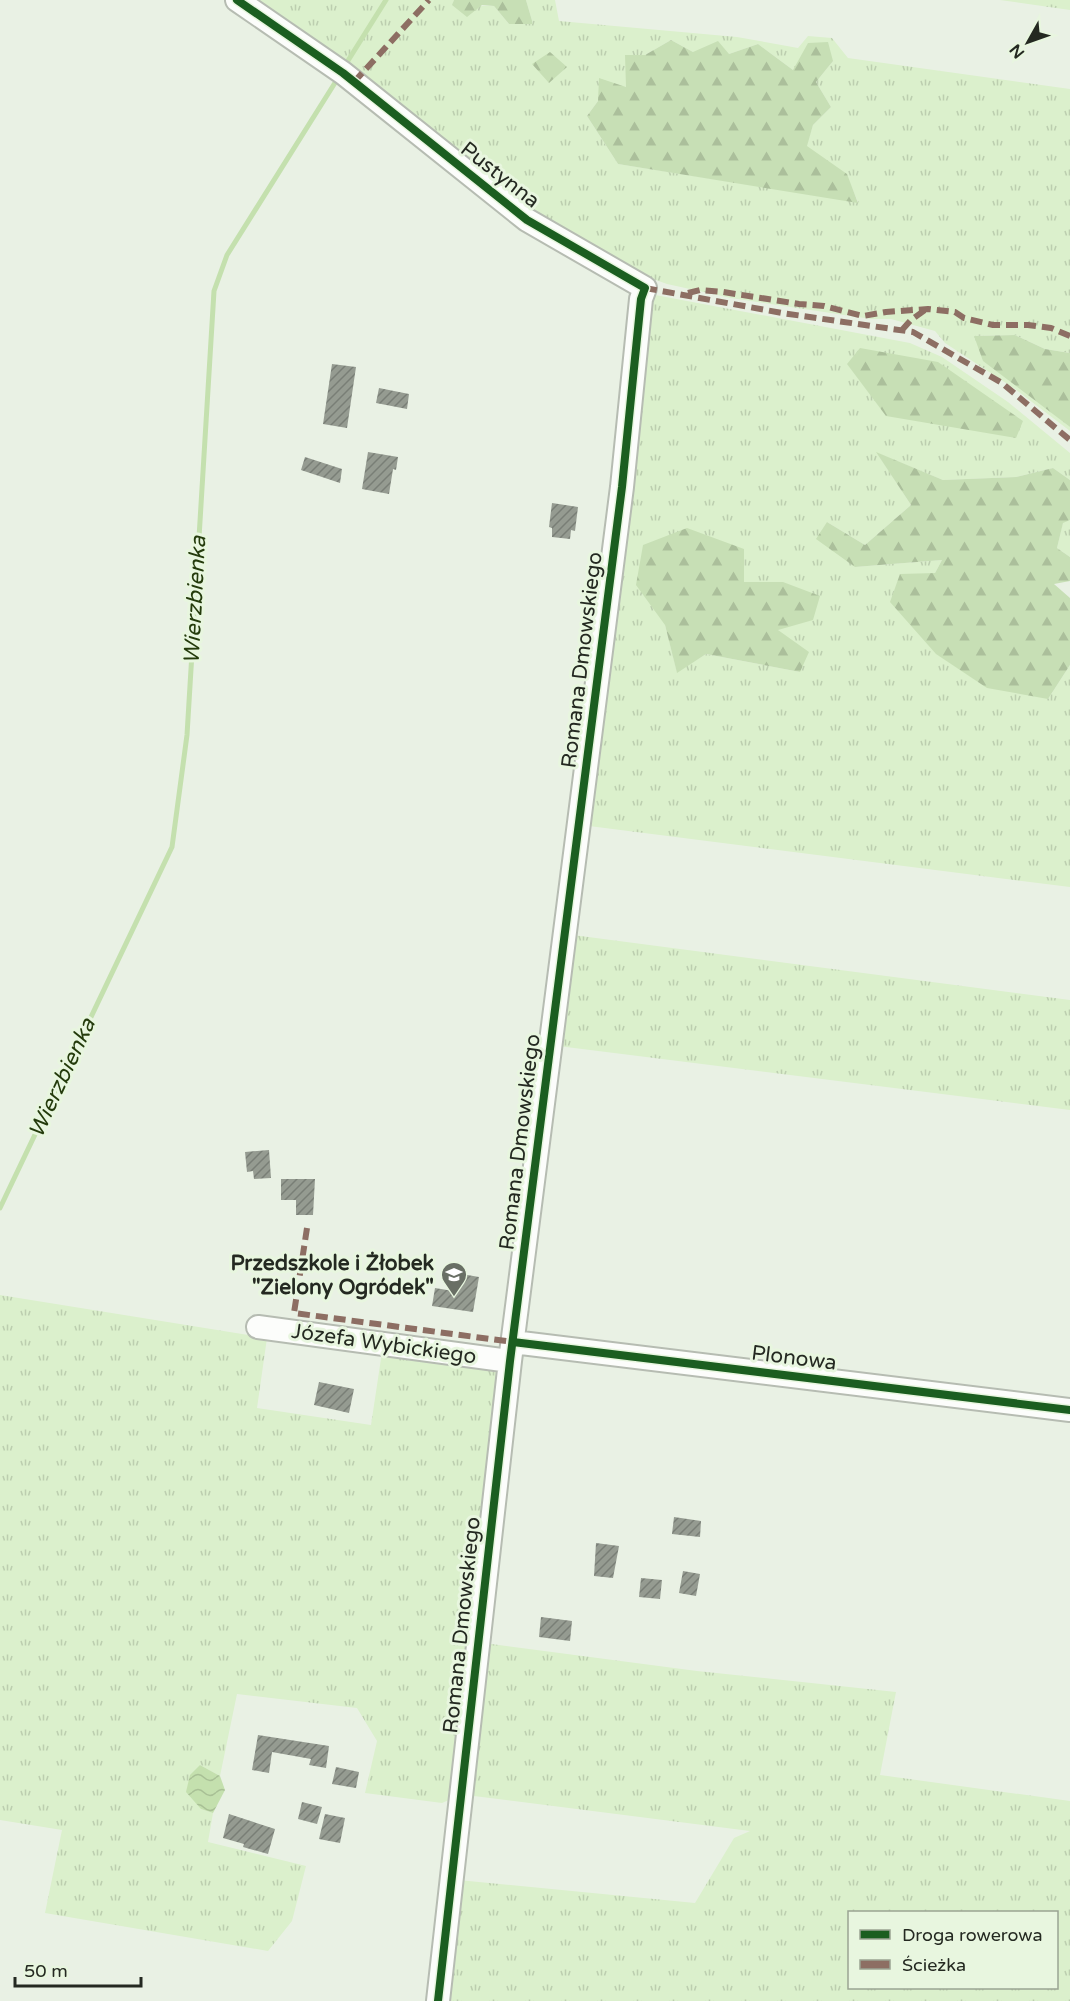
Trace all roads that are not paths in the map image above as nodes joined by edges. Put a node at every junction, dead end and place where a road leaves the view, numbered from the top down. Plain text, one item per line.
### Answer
1 (237, 0) edge
2 (645, 288) joint
3 (258, 1327) dead end
4 (511, 1351) junction
5 (1070, 1410) edge
6 (438, 2001) edge

1 - 2 street, Pustynna
2 - 4 street, Romana Dmowskiego
3 - 4 street, Józefa Wybickiego
4 - 5 street, Plonowa
4 - 6 street, Romana Dmowskiego

